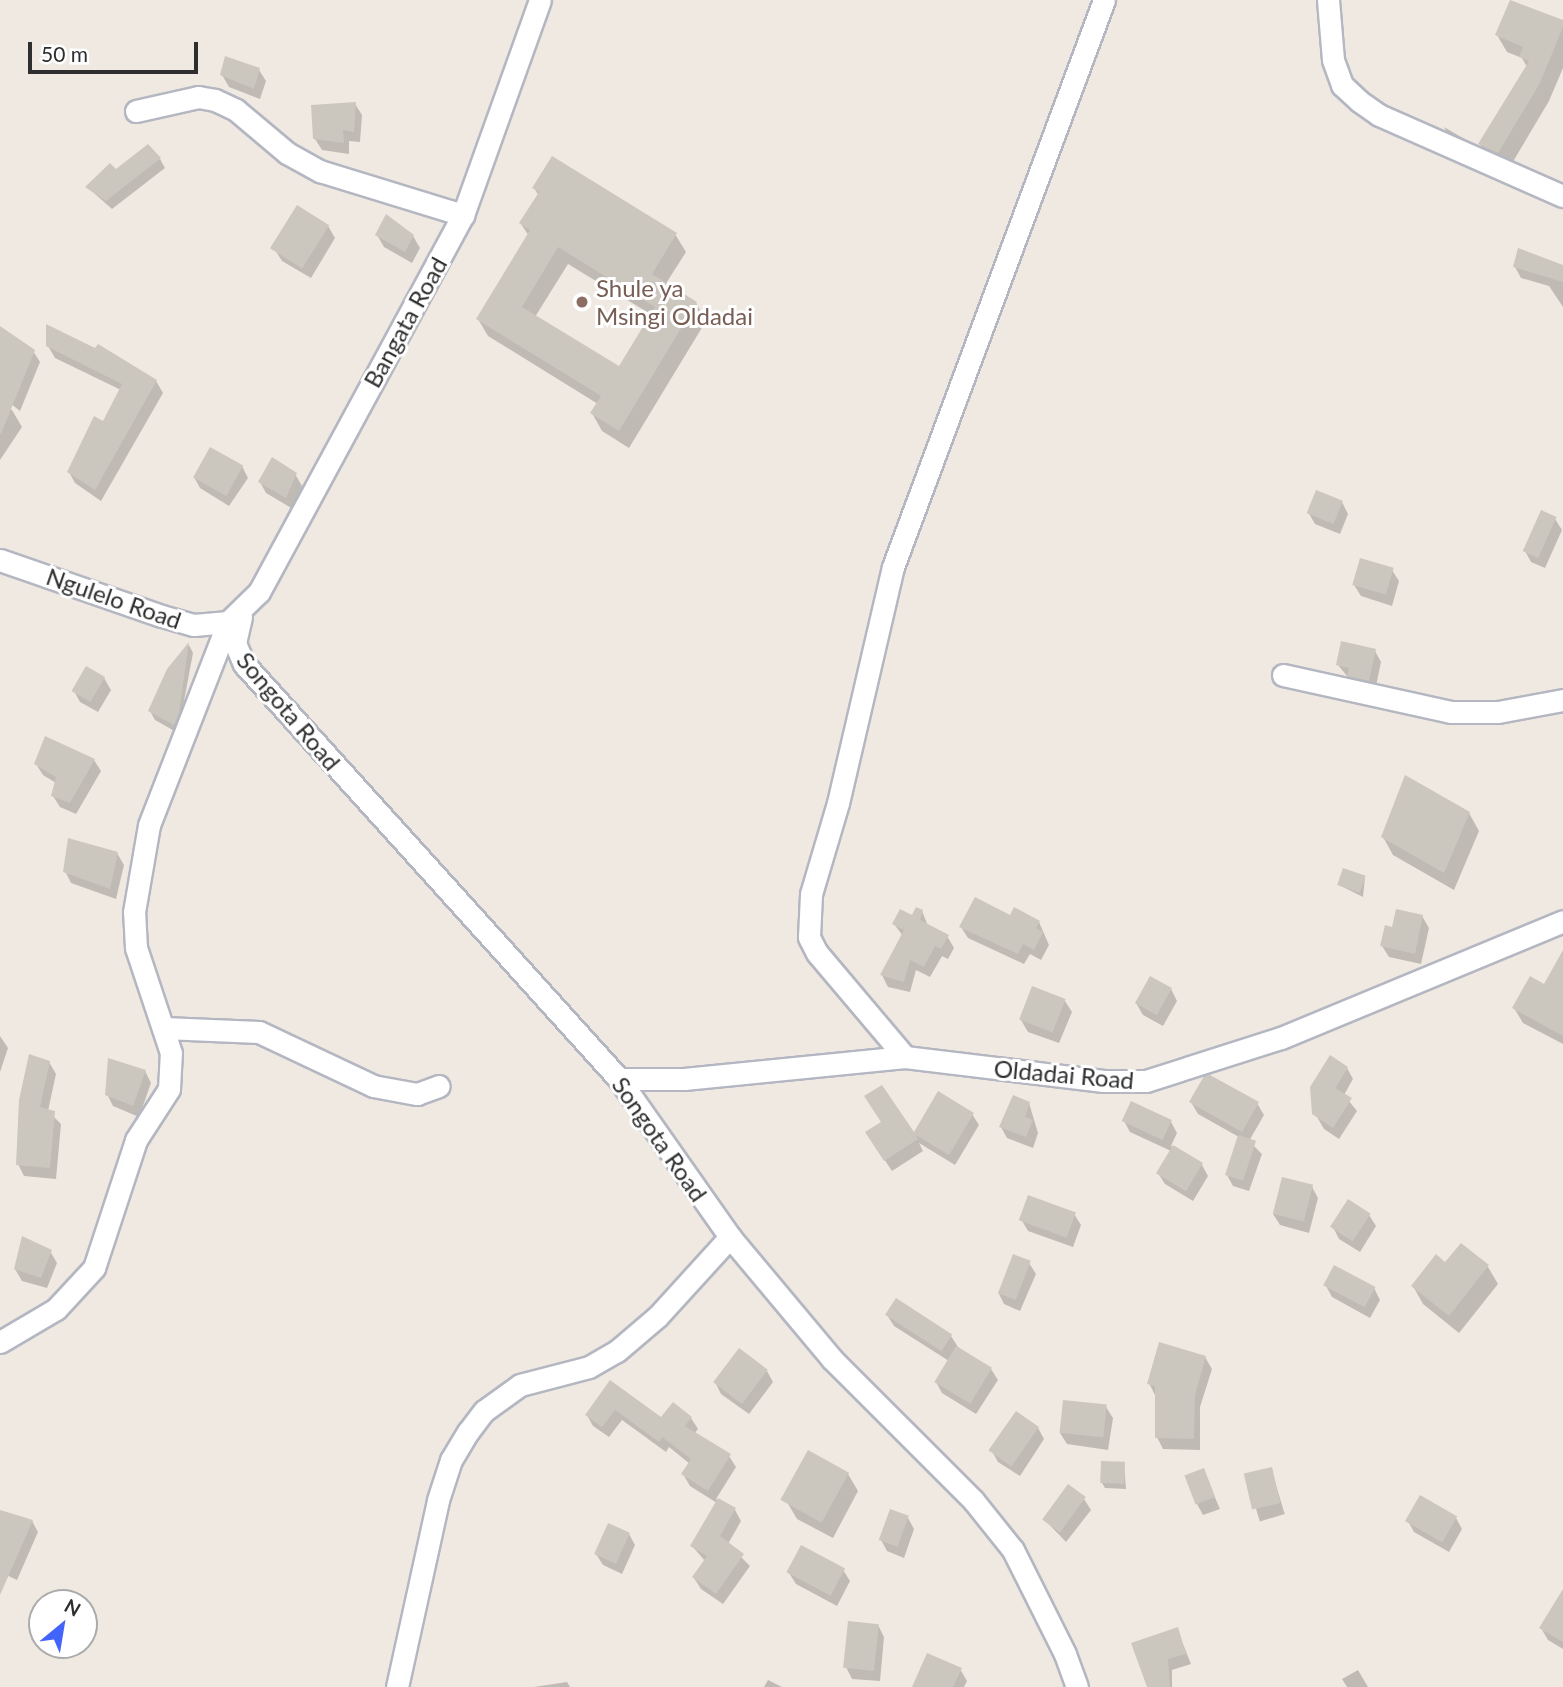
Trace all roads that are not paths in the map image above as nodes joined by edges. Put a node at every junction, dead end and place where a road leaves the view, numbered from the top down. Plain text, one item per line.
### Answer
1 (540, 0) edge
2 (1104, 0) edge
3 (1328, 0) edge
4 (136, 111) dead end
5 (1563, 196) edge
6 (463, 215) junction
7 (0, 560) edge
8 (245, 605) junction
9 (228, 622) junction
10 (1283, 675) dead end
11 (1563, 699) edge
12 (1563, 921) edge
13 (164, 1028) junction
14 (905, 1056) junction
15 (620, 1079) junction
16 (439, 1086) dead end
17 (730, 1237) junction
18 (0, 1342) edge
19 (397, 1687) edge
20 (1077, 1687) edge

1 - 6 street, Bangata Road
2 - 14 street
3 - 5 street
4 - 6 street
6 - 8 street, Bangata Road
7 - 9 street, Ngulelo Road
8 - 9 street, Bangata Road
8 - 15 street, Songota Road
9 - 13 street
10 - 11 street
12 - 14 street, Oldadai Road
13 - 16 street
13 - 18 street
14 - 15 street, Oldadai Road
15 - 17 street, Songota Road
17 - 19 street
17 - 20 street, Songota Road

